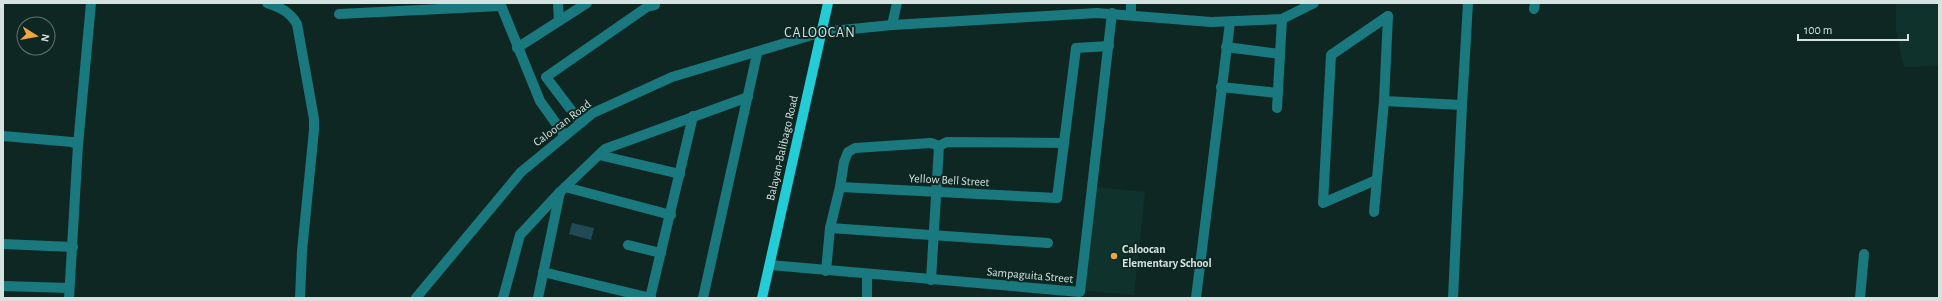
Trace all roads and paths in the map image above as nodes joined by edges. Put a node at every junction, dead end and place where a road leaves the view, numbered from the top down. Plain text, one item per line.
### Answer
1 (91, 3) edge
2 (268, 3) edge
3 (558, 3) edge
4 (587, 3) edge
5 (828, 3) edge
6 (897, 3) edge
7 (1131, 3) edge
8 (1314, 3) edge
9 (1468, 3) edge
10 (500, 5) edge
11 (655, 6) dead end
12 (1112, 13) junction
13 (340, 14) dead end
14 (1131, 15) junction
15 (1282, 19) junction
16 (559, 21) junction
17 (1230, 22) junction
18 (892, 25) junction
19 (822, 32) junction
20 (1109, 46) junction
21 (1226, 47) junction
22 (517, 48) junction
23 (757, 54) dead end
24 (1280, 54) junction
25 (1221, 87) junction
26 (1278, 94) junction
27 (748, 97) junction
28 (1384, 101) junction
29 (1462, 105) junction
30 (1277, 108) dead end
31 (692, 116) junction
32 (581, 123) junction
33 (3, 136) edge
34 (565, 136) junction
35 (1064, 143) junction
36 (78, 145) junction
37 (939, 146) junction
38 (599, 155) junction
39 (680, 174) junction
40 (1376, 180) junction
41 (840, 187) junction
42 (562, 189) junction
43 (937, 192) junction
44 (1374, 212) dead end
45 (671, 215) junction
46 (830, 228) junction
47 (934, 236) junction
48 (1048, 243) dead end
49 (3, 244) edge
50 (628, 245) dead end
51 (73, 247) junction
52 (661, 254) junction
53 (1864, 254) dead end
54 (770, 265) junction
55 (826, 271) junction
56 (543, 272) junction
57 (867, 274) junction
58 (931, 280) junction
59 (3, 286) edge
60 (69, 293) edge
61 (1037, 293) edge
62 (300, 298) edge
63 (416, 298) edge
64 (504, 298) edge
65 (538, 298) edge
66 (650, 298) edge
67 (703, 298) edge
68 (762, 298) edge
69 (867, 298) edge
70 (1196, 298) edge
71 (1453, 298) edge
72 (1860, 298) edge

1 - 36 street
2 - 62 street
3 - 16 street
4 - 16 street
5 - 19 main road, Balayan-Balibago Road
6 - 18 street
7 - 14 street
8 - 15 street
9 - 29 street
10 - 13 street
10 - 22 street
11 - 32 street
12 - 14 street, Caloocan Road
12 - 18 street, Caloocan Road
12 - 20 street, Sampaguita Street
14 - 17 street, Caloocan Road
15 - 17 street, Caloocan Road
15 - 24 street
16 - 22 street
17 - 21 street
18 - 19 street, Caloocan Road
19 - 32 street, Caloocan Road
19 - 54 main road, Balayan-Balibago Road
20 - 35 street
20 - 61 street, Sampaguita Street
21 - 24 street
21 - 25 street
22 - 34 street
23 - 27 street
24 - 26 street
25 - 26 street
25 - 70 street
26 - 30 street
27 - 31 street
27 - 67 street
28 - 29 street
28 - 40 street
28 - 40 street
29 - 71 street
31 - 38 street
31 - 39 street
32 - 34 street, Caloocan Road
33 - 36 street
34 - 63 street, Caloocan Road
35 - 37 street
35 - 43 street, Yellow Bell Street
36 - 51 street
37 - 41 street
37 - 43 street
38 - 39 street
38 - 42 street
39 - 45 street
40 - 44 street
41 - 43 street, Yellow Bell Street
41 - 46 street
42 - 45 street
42 - 56 street
42 - 64 street
43 - 47 street
45 - 52 street
46 - 47 street
46 - 55 street
47 - 48 street
47 - 58 street
49 - 51 street
50 - 52 street
51 - 60 street
52 - 66 street
53 - 72 street
54 - 55 street, Sampaguita Street
54 - 68 main road, Balayan-Balibago Road
55 - 57 street, Sampaguita Street
56 - 65 street
56 - 66 street
57 - 58 street, Sampaguita Street
57 - 69 street
58 - 61 street, Sampaguita Street
59 - 60 street

